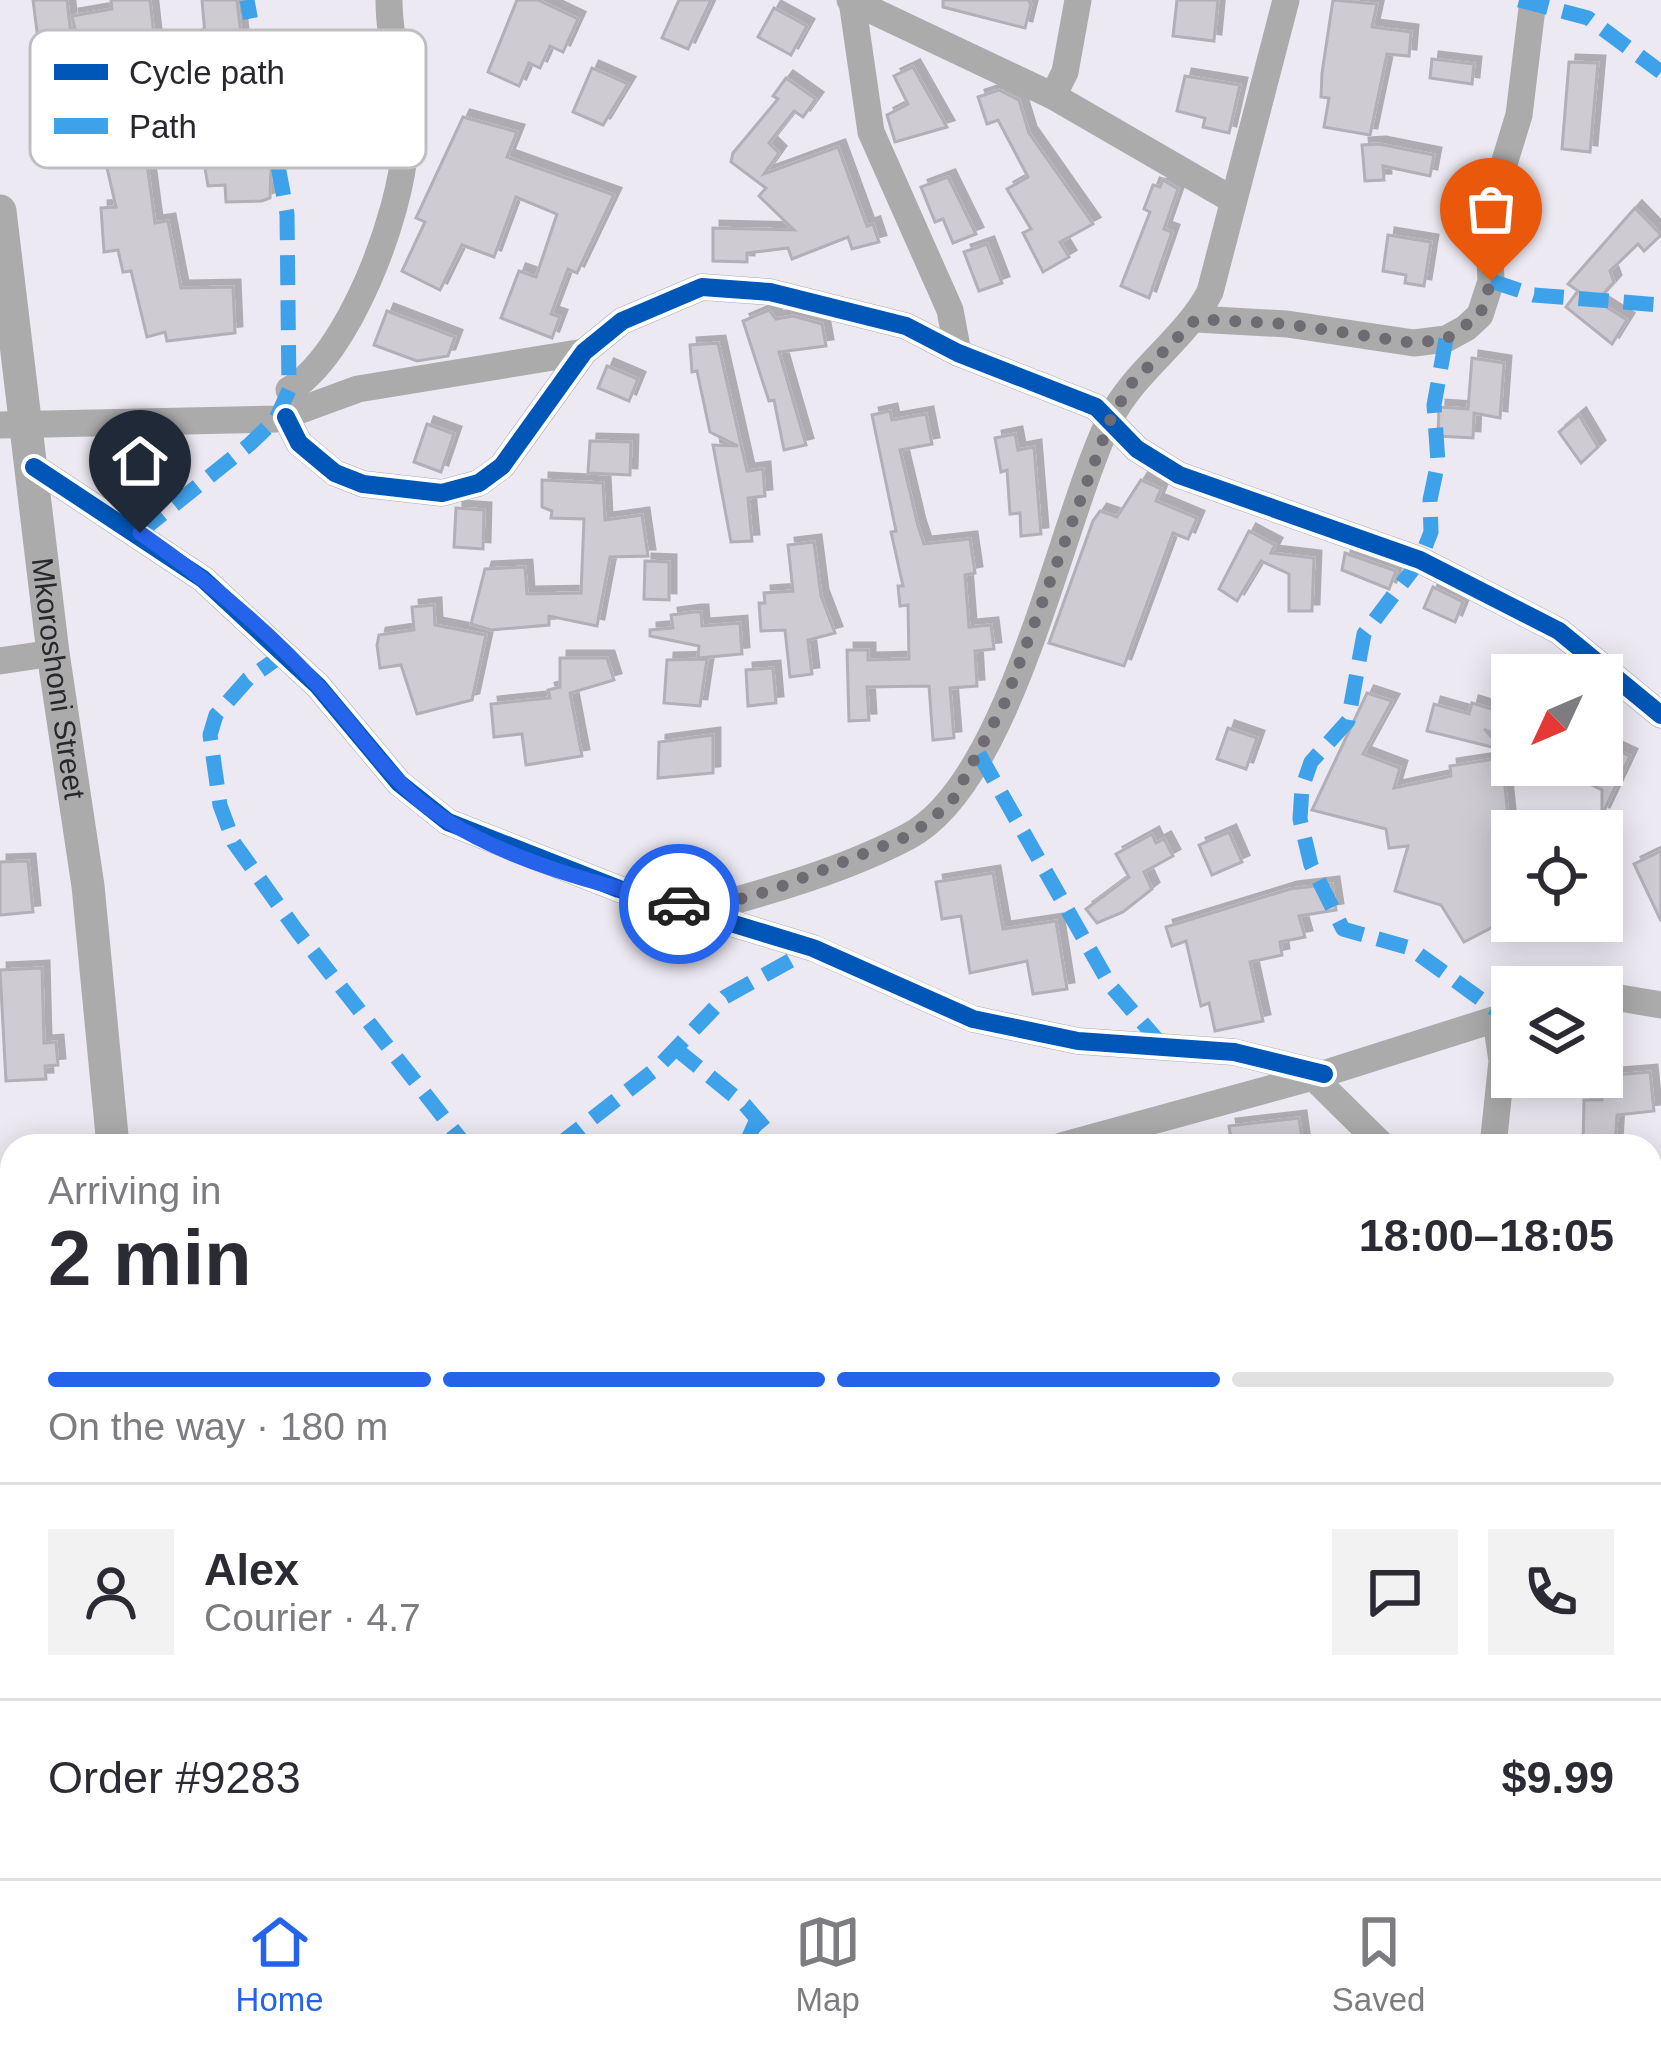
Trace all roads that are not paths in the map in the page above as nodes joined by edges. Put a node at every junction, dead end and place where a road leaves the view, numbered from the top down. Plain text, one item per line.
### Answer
1 (389, 0) edge
2 (1078, 0) edge
3 (1286, 0) edge
4 (1533, 0) edge
5 (851, 1) edge
6 (392, 30) edge
7 (1053, 96) junction
8 (401, 168) edge
9 (1231, 199) junction
10 (0, 211) edge
11 (1196, 319) junction
12 (584, 352) junction
13 (958, 353) junction
14 (288, 404) junction
15 (1111, 418) junction
16 (15, 425) edge
17 (34, 466) junction
18 (53, 653) junction
19 (0, 661) edge
20 (1661, 715) edge
21 (701, 910) junction
22 (1623, 999) edge
23 (1661, 1005) edge
24 (1491, 1021) edge
25 (1319, 1075) junction
26 (1498, 1098) edge
27 (112, 1134) edge
28 (1105, 1134) edge
29 (1373, 1134) edge
30 (1494, 1134) edge

1 - 6 street
2 - 7 street
3 - 9 street
4 - 11 street
5 - 7 street
5 - 13 street
7 - 9 street
8 - 14 street
9 - 11 street
10 - 16 street, Mkoroshoni Street
11 - 15 street
12 - 13 street
12 - 14 street
12 - 14 street
13 - 15 street
14 - 16 street
15 - 20 street
15 - 21 street
16 - 17 street, Mkoroshoni Street
17 - 18 street, Mkoroshoni Street
17 - 21 street
18 - 19 street
18 - 27 street, Mkoroshoni Street
21 - 25 street
22 - 23 street
24 - 25 street
25 - 28 street
25 - 29 street
26 - 30 street

